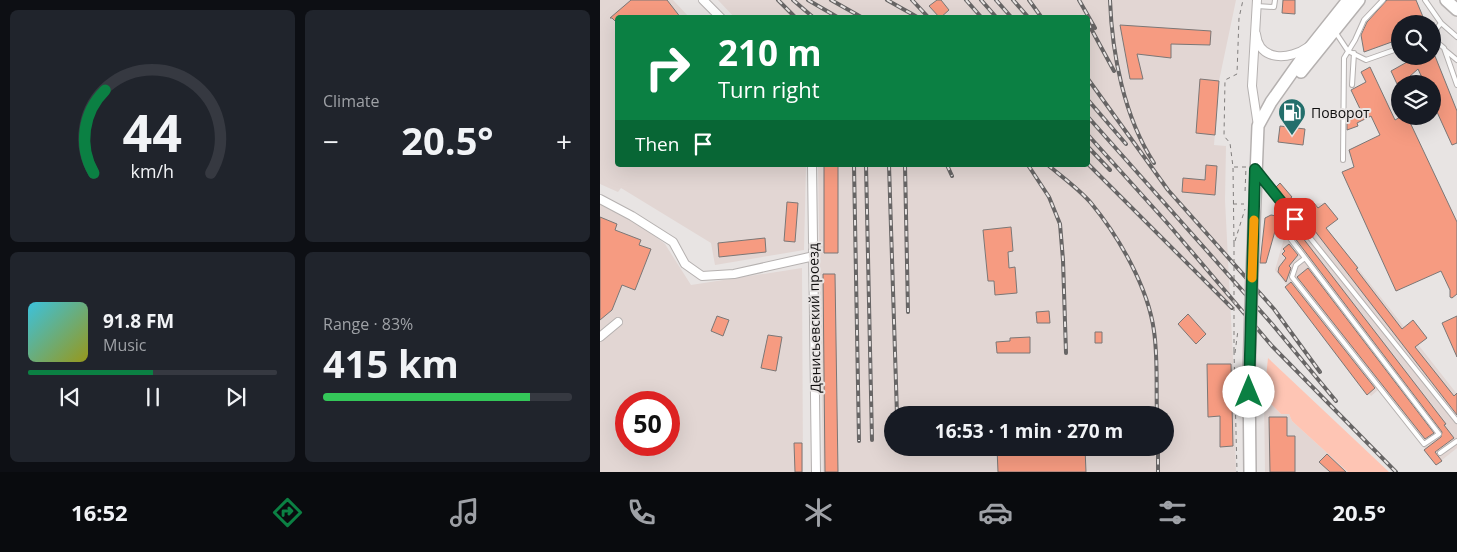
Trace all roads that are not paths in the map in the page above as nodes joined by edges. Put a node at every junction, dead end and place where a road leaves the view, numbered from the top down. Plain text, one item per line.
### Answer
1 (703, 0) edge
2 (1275, 0) edge
3 (1348, 0) edge
4 (1360, 0) edge
5 (1383, 0) edge
6 (1425, 0) edge
7 (1446, 0) edge
8 (1454, 0) edge
9 (1257, 3) edge
10 (1457, 3) edge
11 (1457, 10) edge
12 (718, 15) edge
13 (1435, 15) edge
14 (1255, 22) junction
15 (1441, 23) edge
16 (1332, 28) junction
17 (1457, 37) edge
18 (1315, 42) junction
19 (1441, 45) edge
20 (1444, 48) junction
21 (1348, 50) junction
22 (1391, 51) edge
23 (1354, 53) junction
24 (1457, 60) edge
25 (1457, 84) edge
26 (1352, 85) dead end
27 (1258, 126) junction
28 (1343, 160) dead end
29 (812, 167) edge
30 (1255, 169) junction
31 (600, 199) edge
32 (1300, 225) junction
33 (814, 256) junction
34 (1305, 258) junction
35 (618, 322) dead end
36 (600, 337) edge
37 (1457, 422) edge
38 (1457, 441) edge
39 (1440, 454) dead end
40 (816, 472) edge
41 (1250, 472) edge

1 - 12 street
2 - 9 lane
3 - 16 main road
4 - 16 main road
5 - 21 lane
6 - 13 lane
7 - 11 main road
8 - 10 main road
9 - 14 street
14 - 18 street
14 - 27 street
15 - 17 lane
16 - 18 main road
16 - 21 lane
16 - 27 main road
18 - 27 main road
19 - 20 lane
20 - 24 lane
20 - 25 lane
21 - 23 lane
21 - 28 lane
22 - 23 lane
23 - 26 lane
27 - 30 main road
29 - 33 street, Денисьевский проезд
30 - 32 lane
30 - 41 main road, bridge
31 - 33 street
32 - 34 lane
32 - 37 lane
33 - 40 street, Денисьевский проезд
34 - 34 lane
35 - 36 street
38 - 39 lane

